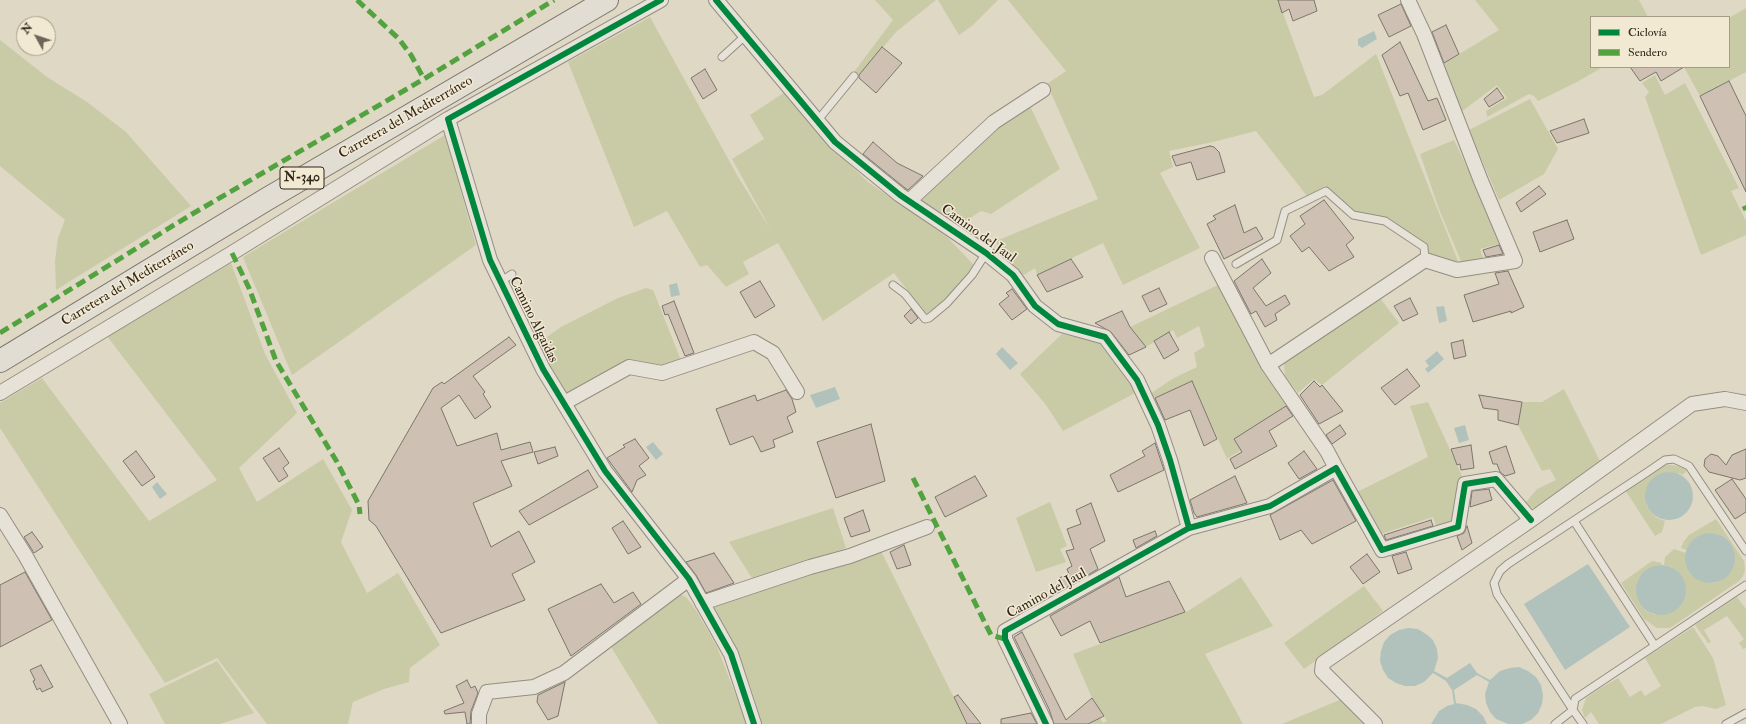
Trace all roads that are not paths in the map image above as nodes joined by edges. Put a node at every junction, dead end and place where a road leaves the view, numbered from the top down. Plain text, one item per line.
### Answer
1 (607, 0) edge
2 (661, 0) edge
3 (716, 0) edge
4 (1408, 0) edge
5 (745, 36) junction
6 (722, 57) dead end
7 (854, 76) dead end
8 (1043, 90) dead end
9 (448, 119) junction
10 (818, 120) junction
11 (909, 201) junction
12 (986, 253) junction
13 (1212, 258) dead end
14 (1425, 260) junction
15 (1236, 264) dead end
16 (893, 285) dead end
17 (0, 361) edge
18 (1268, 365) junction
19 (0, 392) edge
20 (797, 392) dead end
21 (564, 403) junction
22 (1746, 403) edge
23 (1336, 468) junction
24 (0, 515) edge
25 (1531, 520) junction
26 (1574, 521) junction
27 (927, 527) dead end
28 (1189, 528) junction
29 (1746, 551) edge
30 (689, 579) junction
31 (1746, 585) edge
32 (702, 603) junction
33 (1655, 646) junction
34 (1573, 710) junction
35 (1746, 713) edge
36 (120, 724) edge
37 (479, 724) edge
38 (754, 724) edge
39 (1046, 724) edge
40 (1375, 724) edge
41 (1555, 724) edge
42 (1583, 724) edge
43 (1726, 724) edge

1 - 17 highway, Carretera del Mediterráneo / N-340
2 - 9 street
3 - 5 street, Camino del Jaul
4 - 14 street
5 - 6 lane
5 - 10 street, Camino del Jaul
7 - 10 lane
8 - 11 street
9 - 19 street
9 - 21 street, Camino Algaidas
10 - 11 street, Camino del Jaul
11 - 12 street, Camino del Jaul
12 - 16 lane
12 - 28 street, Camino del Jaul
13 - 18 street
14 - 15 lane
14 - 18 street
18 - 23 street
20 - 21 street
21 - 30 street, Camino Algaidas
22 - 25 street
23 - 25 street
23 - 28 street, Camino del Jaul
24 - 36 street
25 - 40 street
26 - 29 lane
26 - 33 lane
26 - 34 lane
27 - 32 street
28 - 39 street, Camino del Jaul
30 - 32 street, Camino Algaidas
30 - 37 street
31 - 33 lane
32 - 38 street, Camino Algaidas
33 - 34 lane
34 - 41 lane
34 - 42 lane
35 - 43 lane

